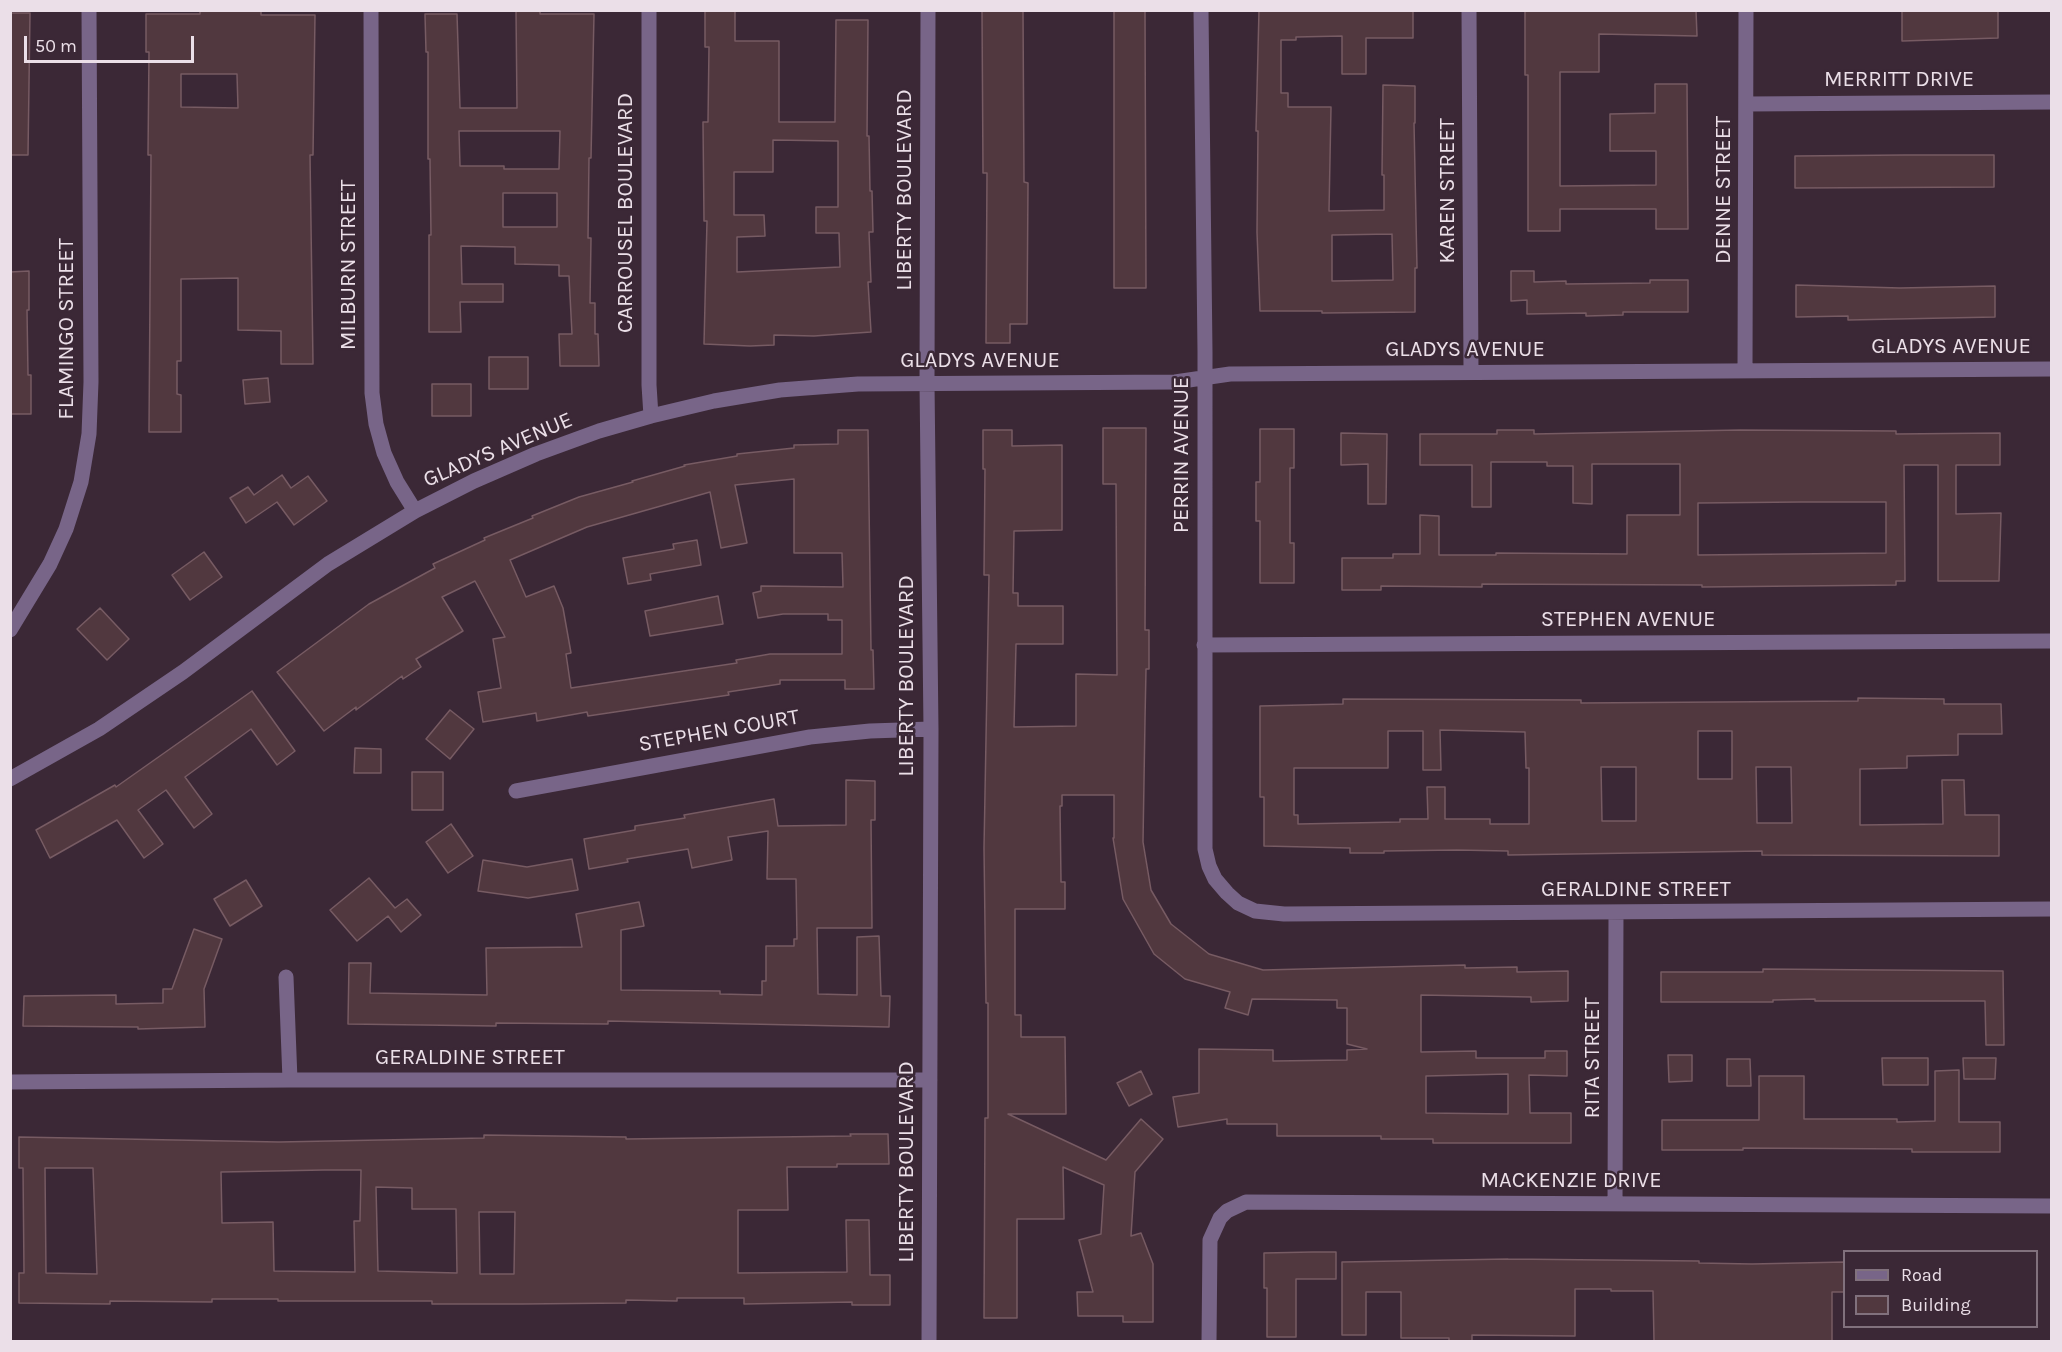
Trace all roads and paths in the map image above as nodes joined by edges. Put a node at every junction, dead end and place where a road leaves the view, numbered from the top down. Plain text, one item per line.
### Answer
1 (89, 10) edge
2 (371, 10) edge
3 (649, 10) edge
4 (928, 10) edge
5 (1200, 10) edge
6 (1469, 10) edge
7 (1746, 10) edge
8 (2052, 102) edge
9 (1747, 104) junction
10 (2052, 369) edge
11 (1745, 370) junction
12 (1471, 372) junction
13 (1205, 378) junction
14 (927, 383) junction
15 (651, 416) junction
16 (415, 511) junction
17 (10, 630) edge
18 (2052, 641) edge
19 (1204, 645) junction
20 (931, 729) junction
21 (10, 779) edge
22 (516, 792) dead end
23 (1227, 893) joint
24 (2052, 909) edge
25 (1616, 912) junction
26 (286, 977) dead end
27 (290, 1080) junction
28 (930, 1080) junction
29 (10, 1082) edge
30 (1615, 1204) junction
31 (2052, 1206) edge
32 (929, 1341) edge
33 (1209, 1341) edge

1 - 17 street, FLAMINGO STREET
2 - 16 street, MILBURN STREET
3 - 15 street, CARROUSEL BOULEVARD
4 - 14 street, LIBERTY BOULEVARD
5 - 13 street, PERRIN AVENUE
6 - 12 street, KAREN STREET
7 - 9 street, DENNE STREET
8 - 9 street, MERRITT DRIVE
9 - 11 street, DENNE STREET
10 - 11 street, GLADYS AVENUE
11 - 12 street, GLADYS AVENUE
12 - 13 street, GLADYS AVENUE
13 - 14 street, GLADYS AVENUE
13 - 19 street, PERRIN AVENUE
14 - 15 street, GLADYS AVENUE
14 - 20 street, LIBERTY BOULEVARD
15 - 16 street, GLADYS AVENUE
16 - 21 street, GLADYS AVENUE
18 - 19 street, STEPHEN AVENUE
19 - 23 street, PERRIN AVENUE
20 - 22 street, STEPHEN COURT
20 - 28 street, LIBERTY BOULEVARD
23 - 25 street, GERALDINE STREET
24 - 25 street, GERALDINE STREET
25 - 30 street, RITA STREET
26 - 27 street
27 - 28 street, GERALDINE STREET
27 - 29 street, GERALDINE STREET
28 - 32 street, LIBERTY BOULEVARD
30 - 31 street, MACKENZIE DRIVE
30 - 33 street, MACKENZIE DRIVE

